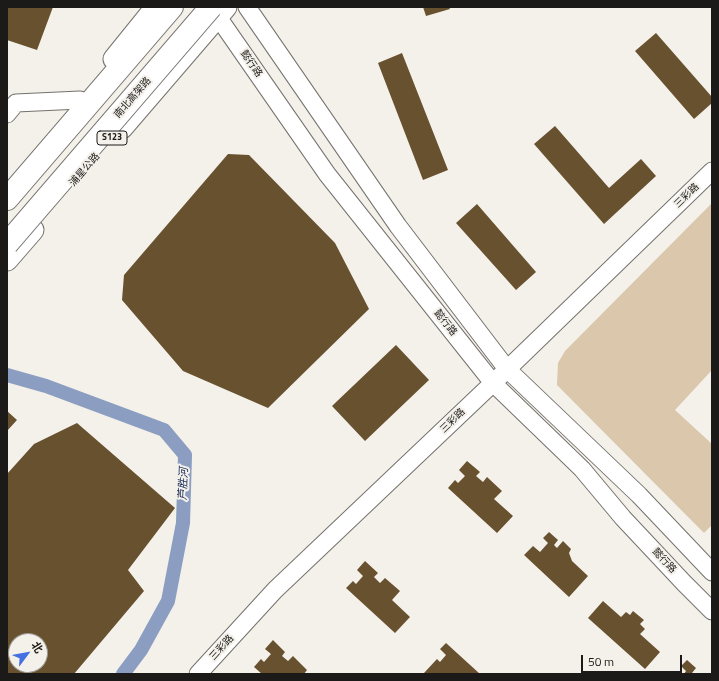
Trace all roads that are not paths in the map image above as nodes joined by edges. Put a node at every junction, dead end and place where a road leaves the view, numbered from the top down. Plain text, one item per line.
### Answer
1 (156, 7) edge
2 (172, 7) edge
3 (248, 7) edge
4 (216, 9) edge
5 (80, 100) junction
6 (7, 114) edge
7 (712, 171) edge
8 (7, 185) edge
9 (7, 199) edge
10 (7, 244) edge
11 (7, 260) edge
12 (507, 369) junction
13 (493, 383) junction
14 (712, 572) edge
15 (712, 611) edge
16 (198, 674) edge

1 - 5 main road
2 - 9 highway
3 - 12 street
4 - 10 highway, 南北高架路, bridge
4 - 11 main road, 浦星公路 / S123
4 - 13 street, 懿行路
5 - 6 street
5 - 8 main road
7 - 12 street, 三彩路
12 - 13 street, 三彩路
12 - 14 street
13 - 15 street, 懿行路
13 - 16 street, 三彩路

